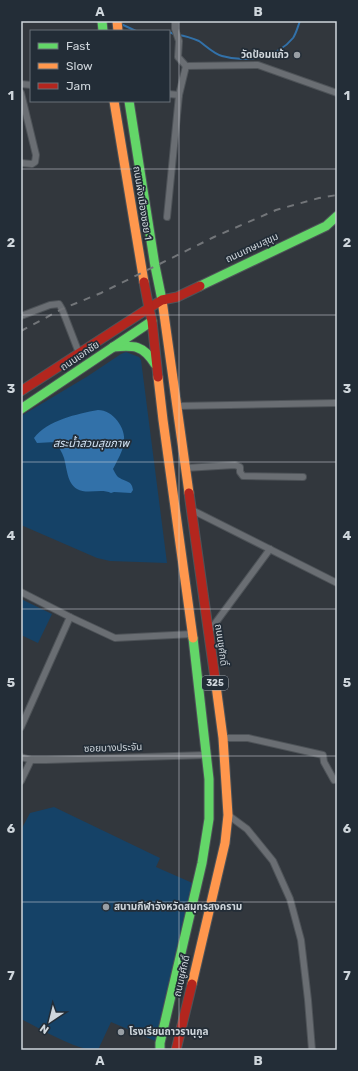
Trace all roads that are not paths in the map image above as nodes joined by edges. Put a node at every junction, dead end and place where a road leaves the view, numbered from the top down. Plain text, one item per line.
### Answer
1 (174, 21) edge
2 (186, 66) junction
3 (21, 93) edge
4 (337, 93) edge
5 (170, 94) edge
6 (179, 95) junction
7 (114, 102) edge
8 (129, 102) edge
9 (21, 163) edge
10 (167, 217) dead end
11 (335, 219) edge
12 (152, 248) junction
13 (138, 250) junction
14 (177, 297) junction
15 (162, 300) junction
16 (149, 308) junction
17 (165, 312) junction
18 (21, 316) edge
19 (152, 321) junction
20 (113, 347) junction
21 (79, 353) junction
22 (157, 368) junction
23 (21, 391) edge
24 (335, 403) dead end
25 (177, 406) junction
26 (21, 409) edge
27 (179, 418) junction
28 (163, 420) junction
29 (185, 468) junction
30 (303, 477) dead end
31 (192, 510) junction
32 (270, 549) junction
33 (337, 583) edge
34 (21, 592) edge
35 (70, 617) junction
36 (208, 633) junction
37 (194, 634) junction
38 (21, 727) edge
39 (223, 738) junction
40 (206, 755) junction
41 (21, 757) edge
42 (31, 760) junction
43 (334, 780) dead end
44 (21, 781) edge
45 (228, 814) junction
46 (159, 1048) edge
47 (176, 1050) edge
48 (312, 1050) edge

1 - 2 street
2 - 4 street
2 - 6 street
3 - 9 street
5 - 6 street
6 - 10 street
7 - 13 main road, ถนนผังเมืองซอย 1
8 - 12 main road, ถนนผังเมืองซอย 1
11 - 14 main road, ถนนเกษมสุขุม
12 - 13 main road
12 - 15 main road, ถนนผังเมืองซอย 1
13 - 16 main road, ถนนผังเมืองซอย 1
14 - 15 main road, ถนนเกษมสุขุม
14 - 17 main road, ถนนเกษมสุขุม
15 - 16 main road, ถนนเอกชัย
15 - 17 main road, ถนนผังเมืองซอย 1
16 - 19 main road, ถนนผังเมืองซอย 1
16 - 21 main road, ถนนเอกชัย
17 - 19 main road, ถนนเอกชัย
17 - 25 main road, ถนนชูศักดิ์ / 325
18 - 21 street
19 - 20 main road, ถนนเอกชัย
19 - 22 main road, ถนนชูศักดิ์ / 325
20 - 22 main road
20 - 26 main road, ถนนเอกชัย
21 - 23 main road, ถนนเอกชัย
22 - 28 main road, ถนนชูศักดิ์ / 325
24 - 25 street
25 - 27 main road, ถนนชูศักดิ์ / 325
27 - 28 main road
27 - 29 main road, ถนนชูศักดิ์ / 325
28 - 37 main road, ถนนชูศักดิ์ / 325
29 - 30 street
29 - 31 main road, ถนนชูศักดิ์ / 325
31 - 32 street
31 - 36 main road, ถนนชูศักดิ์ / 325
32 - 33 street
32 - 36 street
34 - 35 street
35 - 37 street
35 - 38 street
36 - 39 main road, ถนนชูศักดิ์ / 325
37 - 40 main road, ถนนชูศักดิ์ / 325
39 - 43 street
39 - 45 main road, ถนนชูศักดิ์ / 325
40 - 42 street, ซอยบางประจัน
40 - 46 main road, ถนนชูศักดิ์ / 325
41 - 42 street, ซอยบางประจัน
42 - 44 street
45 - 47 main road, ถนนชูศักดิ์ / 325
45 - 48 street

